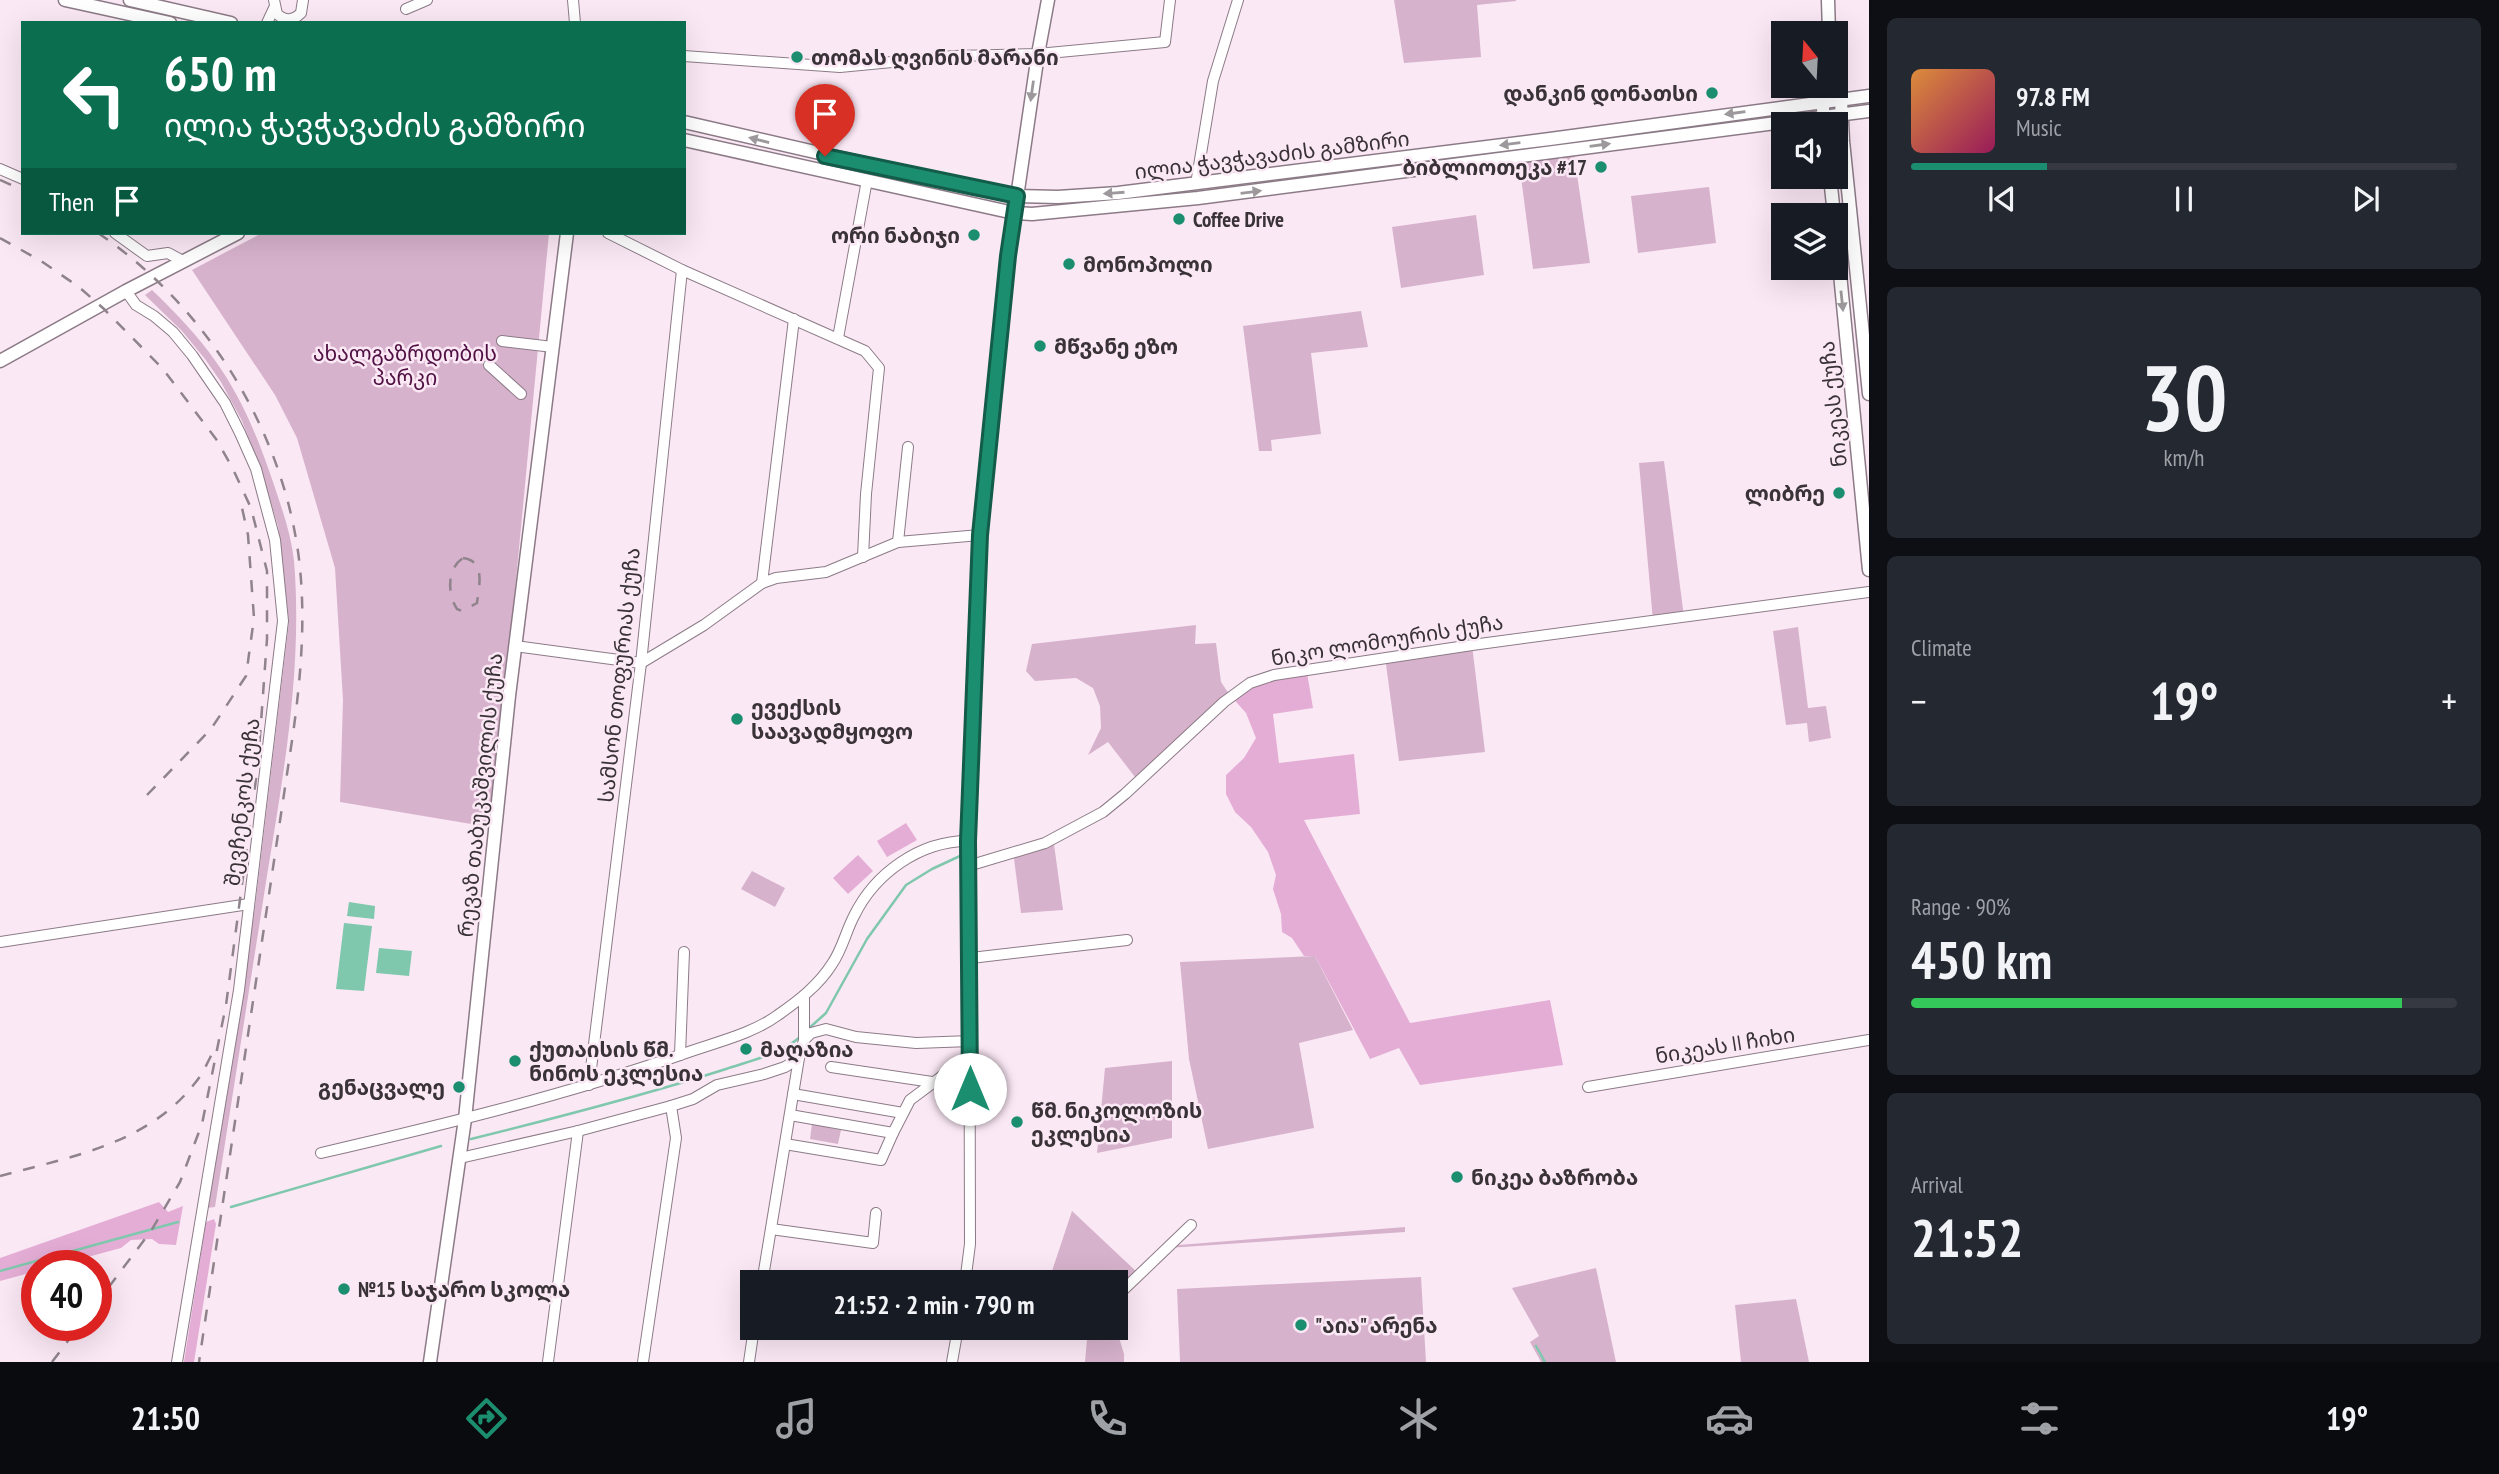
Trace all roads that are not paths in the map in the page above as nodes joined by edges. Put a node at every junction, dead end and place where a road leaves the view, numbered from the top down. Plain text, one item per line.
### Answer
1 (65, 0) edge
2 (131, 0) edge
3 (303, 0) edge
4 (427, 0) edge
5 (573, 0) edge
6 (1048, 0) edge
7 (1170, 0) edge
8 (1238, 0) edge
9 (1828, 0) edge
10 (274, 4) edge
11 (406, 9) dead end
12 (299, 19) edge
13 (161, 21) edge
14 (222, 21) edge
15 (268, 21) edge
16 (575, 21) edge
17 (1829, 21) edge
18 (1038, 54) junction
19 (686, 56) edge
20 (1869, 96) edge
21 (1823, 98) edge
22 (1841, 100) junction
23 (1823, 102) junction
24 (1869, 111) edge
25 (1824, 112) edge
26 (1842, 112) edge
27 (1848, 114) edge
28 (686, 122) edge
29 (1771, 127) edge
30 (686, 140) edge
31 (0, 169) edge
32 (1848, 177) edge
33 (21, 179) edge
34 (867, 180) junction
35 (1196, 184) junction
36 (1017, 196) junction
37 (1014, 213) junction
38 (118, 235) edge
39 (234, 235) edge
40 (567, 235) edge
41 (612, 235) edge
42 (184, 261) junction
43 (682, 270) junction
44 (1841, 280) edge
45 (127, 290) junction
46 (793, 318) junction
47 (838, 338) junction
48 (502, 341) dead end
49 (553, 347) junction
50 (0, 361) edge
51 (489, 365) dead end
52 (521, 394) dead end
53 (1869, 394) edge
54 (908, 447) dead end
55 (980, 535) junction
56 (898, 542) junction
57 (863, 557) junction
58 (1869, 570) edge
59 (762, 583) junction
60 (1869, 592) edge
61 (515, 646) junction
62 (641, 663) junction
63 (968, 841) junction
64 (968, 866) junction
65 (249, 904) junction
66 (1127, 940) dead end
67 (0, 942) edge
68 (684, 952) dead end
69 (971, 958) junction
70 (804, 996) junction
71 (804, 1040) junction
72 (1869, 1040) edge
73 (971, 1041) junction
74 (680, 1055) junction
75 (799, 1058) junction
76 (971, 1064) junction
77 (831, 1067) dead end
78 (932, 1082) junction
79 (590, 1085) junction
80 (1588, 1087) dead end
81 (793, 1094) junction
82 (671, 1106) junction
83 (903, 1114) junction
84 (790, 1115) junction
85 (465, 1119) junction
86 (578, 1131) junction
87 (893, 1133) junction
88 (785, 1144) junction
89 (321, 1153) dead end
90 (460, 1158) junction
91 (876, 1213) dead end
92 (1191, 1225) dead end
93 (771, 1229) junction
94 (764, 1270) edge
95 (967, 1270) edge
96 (1128, 1285) edge
97 (752, 1340) edge
98 (956, 1340) edge
99 (177, 1362) edge
100 (430, 1362) edge
101 (548, 1362) edge
102 (642, 1362) edge
103 (749, 1362) edge
104 (951, 1362) edge

1 - 13 main road
2 - 14 main road
3 - 12 street
4 - 11 street
5 - 16 street
6 - 18 main road
7 - 18 street
8 - 35 street
9 - 17 main road
10 - 12 street
10 - 15 street
18 - 19 street
18 -> 36 main road
20 - 22 main road, ილია ჭავჭავაძის გამზირი
21 - 23 main road
22 - 23 main road, ილია ჭავჭავაძის გამზირი
22 - 26 main road, ნიკეას ქუჩა
23 - 25 main road
23 -> 35 main road, ილია ჭავჭავაძის გამზირი
24 - 27 main road, ილია ჭავჭავაძის გამზირი
36 -> 28 main road, ილია ჭავჭავაძის გამზირი
37 -> 29 main road, ილია ჭავჭავაძის გამზირი
30 - 34 main road, ილია ჭავჭავაძის გამზირი
31 - 33 street
32 - 53 main road, ნიკეას ქუჩა
34 - 37 main road, ილია ჭავჭავაძის გამზირი
34 - 47 street
35 -> 36 main road, ილია ჭავჭავაძის გამზირი
36 - 37 main road
37 - 55 street
38 - 42 street
39 - 42 main road
40 - 49 main road, რევაზ თაბუკაშვილის ქუჩა
41 - 43 street
42 - 45 main road
43 - 46 street
43 - 62 street, სამსონ თოფურიას ქუჩა
44 -> 58 main road, ნიკეას ქუჩა
45 - 50 main road
45 - 65 street, შევჩენკოს ქუჩა
46 - 47 street
46 - 59 street
47 - 57 street
48 - 49 street
49 - 61 main road, რევაზ თაბუკაშვილის ქუჩა
51 - 52 street
54 - 56 street
55 - 56 street
55 - 63 street
56 - 57 street
57 - 59 street
59 - 62 street
60 - 64 street, ნიკო ლომოურის ქუჩა
61 - 62 street
61 - 85 main road, რევაზ თაბუკაშვილის ქუჩა
62 - 79 street, სამსონ თოფურიას ქუჩა
63 - 64 street
63 - 70 street
64 - 69 street
65 - 67 street
65 - 99 street, შევჩენკოს ქუჩა
66 - 69 street
68 - 74 street
69 - 73 street
70 - 71 street
70 - 74 street
71 - 73 street
71 - 75 street
72 - 80 street, ნიკეას II ჩიხი
73 - 76 street
74 - 79 street
75 - 81 street
75 - 82 street
76 - 78 street
76 - 95 street
77 - 78 street
78 - 83 street
79 - 85 street
81 - 83 street
81 - 84 street
82 - 86 street
82 - 102 street
83 - 87 street
84 - 87 street
84 - 88 street
85 - 89 street
85 - 90 main road, რევაზ თაბუკაშვილის ქუჩა
86 - 90 street
86 - 101 street
87 - 88 street
88 - 93 street
90 - 100 main road, რევაზ თაბუკაშვილის ქუჩა
91 - 93 street
92 - 96 street
93 - 94 street
97 - 103 street
98 - 104 street

